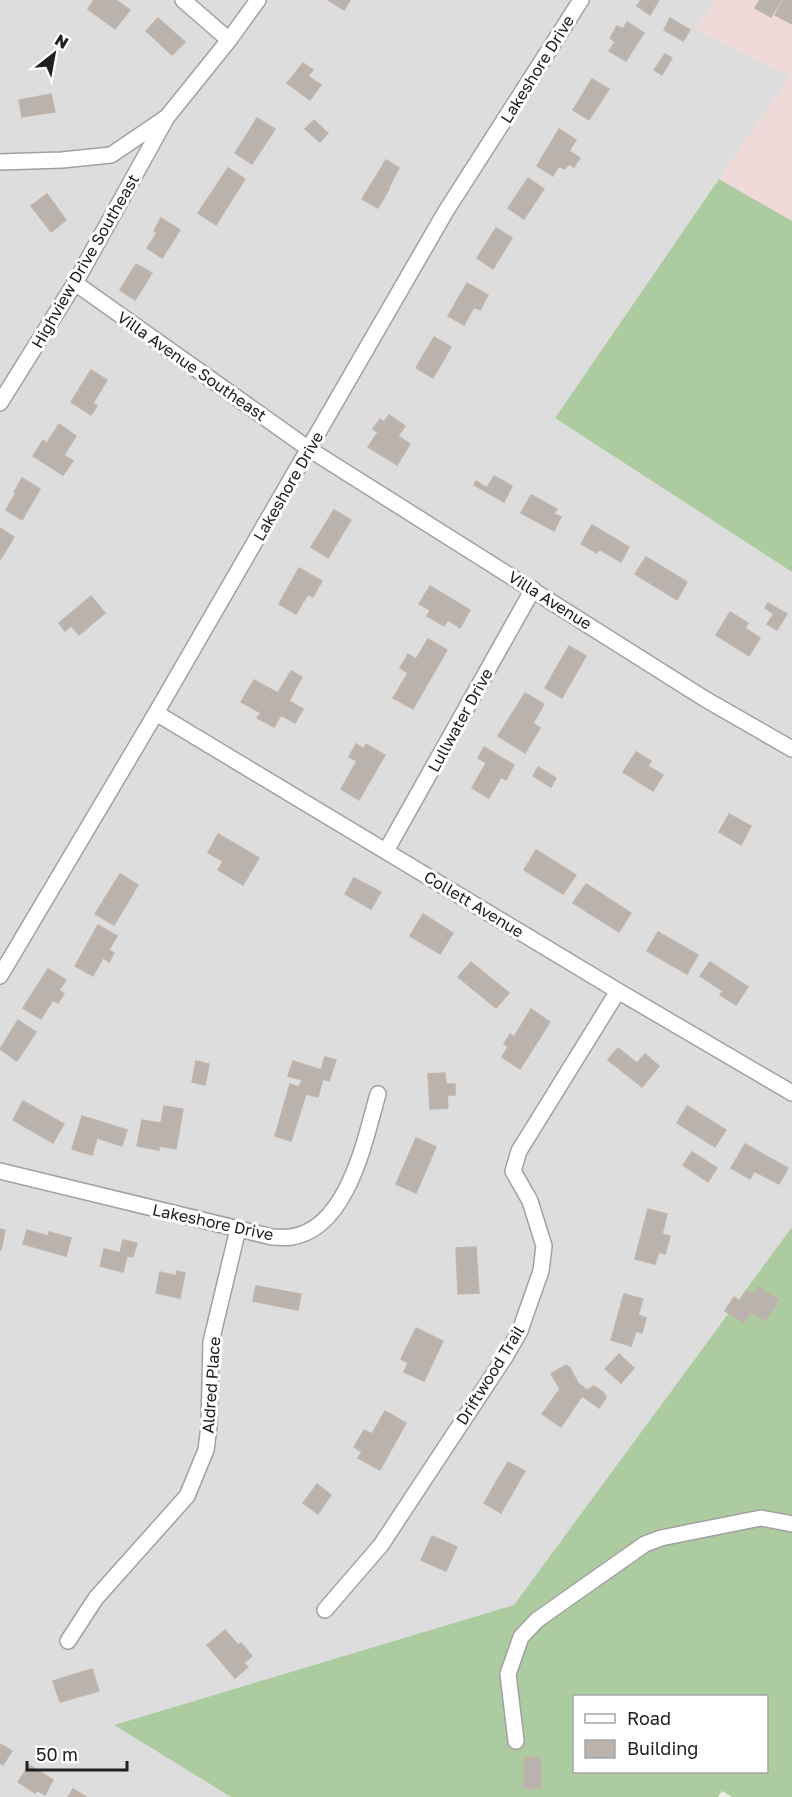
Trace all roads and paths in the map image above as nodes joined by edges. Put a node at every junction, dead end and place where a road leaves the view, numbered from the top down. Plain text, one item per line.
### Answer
1 (183, 0) edge
2 (258, 0) edge
3 (581, 0) edge
4 (229, 40) junction
5 (167, 117) junction
6 (0, 162) edge
7 (75, 283) junction
8 (0, 403) edge
9 (309, 450) junction
10 (533, 589) junction
11 (156, 713) junction
12 (792, 749) edge
13 (386, 851) junction
14 (0, 976) edge
15 (618, 992) junction
16 (792, 1093) edge
17 (378, 1094) dead end
18 (0, 1171) edge
19 (238, 1229) junction
20 (792, 1524) edge
21 (325, 1610) dead end
22 (69, 1641) dead end
23 (516, 1741) dead end

1 - 4 street
2 - 4 street
3 - 9 street, Lakeshore Drive
4 - 5 street
5 - 6 street
5 - 7 street, Highview Drive Southeast
7 - 8 street, Highview Drive Southeast
7 - 9 street, Villa Avenue Southeast
9 - 10 street, Villa Avenue
9 - 11 street, Lakeshore Drive
10 - 12 street, Villa Avenue
10 - 13 street, Lullwater Drive
11 - 13 street, Collett Avenue
11 - 14 street, Lakeshore Drive
13 - 15 street, Collett Avenue
15 - 16 street, Collett Avenue
15 - 21 street, Driftwood Trail
17 - 19 street, Lakeshore Drive
18 - 19 street, Lakeshore Drive
19 - 22 street, Aldred Place
20 - 23 street

